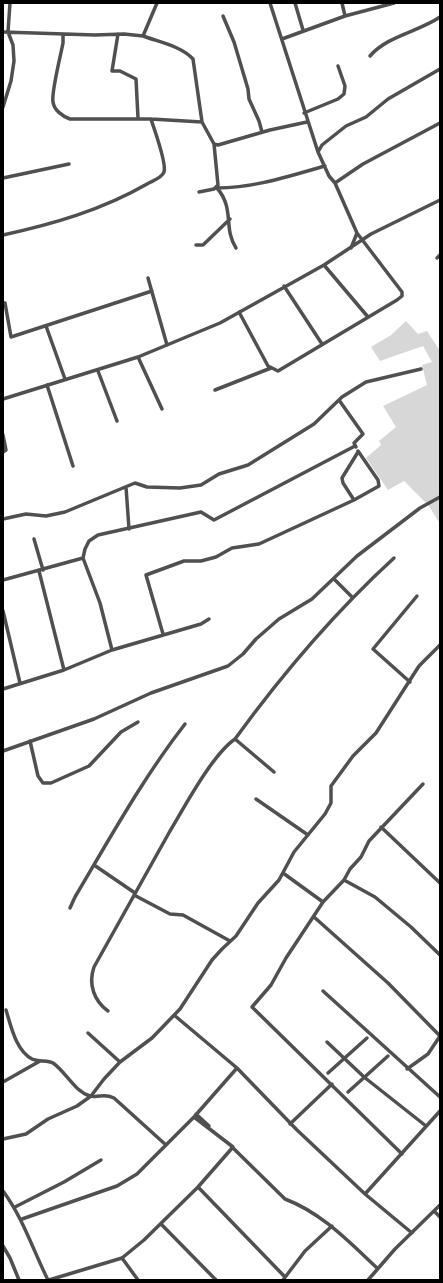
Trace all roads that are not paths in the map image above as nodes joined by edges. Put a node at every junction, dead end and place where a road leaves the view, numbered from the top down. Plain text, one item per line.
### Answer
1 (10, 3) edge
2 (157, 3) edge
3 (270, 3) edge
4 (295, 3) edge
5 (342, 3) edge
6 (394, 3) edge
7 (223, 16) dead end
8 (345, 16) junction
9 (440, 18) edge
10 (303, 30) junction
11 (3, 32) edge
12 (8, 32) junction
13 (63, 34) junction
14 (118, 34) junction
15 (143, 36) junction
16 (282, 39) junction
17 (370, 56) dead end
18 (338, 66) dead end
19 (440, 69) edge
20 (3, 107) edge
21 (304, 113) junction
22 (138, 118) junction
23 (151, 119) junction
24 (202, 122) junction
25 (307, 122) junction
26 (440, 123) edge
27 (262, 132) junction
28 (214, 144) junction
29 (318, 152) junction
30 (69, 164) dead end
31 (325, 166) junction
32 (3, 178) edge
33 (335, 183) junction
34 (217, 188) junction
35 (199, 192) dead end
36 (440, 200) edge
37 (230, 219) junction
38 (357, 233) junction
39 (3, 235) edge
40 (363, 240) junction
41 (196, 245) dead end
42 (236, 248) dead end
43 (350, 249) junction
44 (324, 265) junction
45 (148, 278) dead end
46 (284, 286) junction
47 (152, 291) junction
48 (3, 303) edge
49 (239, 312) junction
50 (368, 317) junction
51 (46, 326) junction
52 (322, 344) junction
53 (167, 345) junction
54 (138, 357) junction
55 (271, 368) junction
56 (421, 369) dead end
57 (98, 371) junction
58 (66, 379) junction
59 (47, 385) junction
60 (215, 390) dead end
61 (3, 399) edge
62 (339, 400) junction
63 (162, 409) dead end
64 (117, 421) dead end
65 (3, 435) edge
66 (355, 446) junction
67 (3, 452) edge
68 (358, 452) junction
69 (73, 466) dead end
70 (126, 488) junction
71 (440, 497) edge
72 (354, 500) junction
73 (3, 519) edge
74 (129, 529) junction
75 (34, 539) dead end
76 (83, 558) junction
77 (394, 558) dead end
78 (41, 570) junction
79 (334, 579) junction
80 (3, 580) edge
81 (417, 596) dead end
82 (352, 597) junction
83 (3, 611) edge
84 (209, 618) dead end
85 (163, 634) junction
86 (440, 645) edge
87 (112, 650) junction
88 (64, 670) junction
89 (410, 682) junction
90 (20, 683) junction
91 (3, 688) edge
92 (138, 722) dead end
93 (185, 724) dead end
94 (235, 739) junction
95 (30, 741) junction
96 (3, 751) edge
97 (274, 772) dead end
98 (423, 784) dead end
99 (256, 799) dead end
100 (381, 827) junction
101 (308, 835) junction
102 (94, 865) junction
103 (282, 874) junction
104 (344, 880) junction
105 (440, 883) edge
106 (134, 894) junction
107 (323, 902) junction
108 (70, 908) dead end
109 (314, 917) junction
110 (230, 941) junction
111 (440, 955) edge
112 (323, 991) dead end
113 (6, 1010) dead end
114 (108, 1011) dead end
115 (174, 1015) junction
116 (88, 1033) dead end
117 (440, 1036) edge
118 (367, 1038) dead end
119 (327, 1042) dead end
120 (388, 1056) dead end
121 (345, 1058) junction
122 (40, 1061) junction
123 (120, 1062) junction
124 (237, 1068) junction
125 (407, 1069) junction
126 (328, 1074) dead end
127 (364, 1077) junction
128 (3, 1082) edge
129 (332, 1084) junction
130 (348, 1092) dead end
131 (91, 1096) junction
132 (440, 1097) edge
133 (440, 1111) edge
134 (195, 1116) junction
135 (290, 1124) junction
136 (426, 1126) junction
137 (3, 1138) edge
138 (166, 1145) junction
139 (233, 1147) junction
140 (402, 1154) junction
141 (101, 1160) dead end
142 (198, 1187) junction
143 (3, 1191) edge
144 (365, 1194) junction
145 (440, 1205) edge
146 (15, 1207) junction
147 (434, 1211) junction
148 (440, 1217) edge
149 (22, 1219) junction
150 (161, 1224) junction
151 (332, 1226) junction
152 (412, 1233) junction
153 (3, 1246) edge
154 (5, 1252) edge
155 (122, 1258) junction
156 (377, 1268) junction
157 (284, 1279) edge
158 (19, 1280) edge
159 (48, 1280) edge
160 (138, 1280) edge
161 (216, 1280) edge
162 (368, 1280) edge

1 - 12 street
2 - 15 street
3 - 16 street
4 - 10 street
5 - 8 street
6 - 8 street
7 - 27 street
8 - 10 street
9 - 17 street
10 - 16 street
11 - 12 street
12 - 13 street
12 - 20 street
13 - 14 street
13 - 22 street
14 - 15 street
14 - 22 street
15 - 24 street
16 - 21 street
18 - 21 street
19 - 29 street
21 - 25 street
22 - 23 street
23 - 24 street
23 - 39 street
24 - 28 street
25 - 27 street
25 - 29 street
26 - 33 street
27 - 28 street
28 - 34 street
29 - 31 street
30 - 32 street
31 - 33 street
31 - 34 street
33 - 38 street
34 - 35 street
34 - 37 street
36 - 40 street
37 - 41 street
37 - 42 street
38 - 40 street
38 - 43 street
40 - 43 street
40 - 50 street
43 - 44 street
44 - 46 street
44 - 50 street
45 - 47 street
46 - 49 street
46 - 52 street
47 - 51 street
47 - 53 street
48 - 51 street
49 - 53 street
49 - 55 street
50 - 52 street
51 - 58 street
52 - 55 street
53 - 54 street
54 - 57 street
54 - 63 street
55 - 60 street
56 - 62 street
57 - 58 street
57 - 64 street
58 - 59 street
59 - 61 street
59 - 69 street
62 - 66 street
62 - 70 street
65 - 67 street
66 - 68 street
66 - 74 street
68 - 72 street
68 - 72 street
70 - 73 street
70 - 74 street
71 - 79 street
72 - 85 street
74 - 76 street
75 - 78 street
76 - 78 street
76 - 87 street
77 - 82 street
78 - 80 street
78 - 88 street
79 - 82 street
79 - 95 street
81 - 89 street
82 - 94 street
83 - 90 street
84 - 85 street
85 - 87 street
86 - 89 street
87 - 88 street
88 - 90 street
89 - 101 street
90 - 91 street
92 - 95 street
93 - 102 street
94 - 97 street
94 - 106 street
95 - 96 street
98 - 100 street
99 - 101 street
100 - 104 street
100 - 105 street
101 - 103 street
102 - 106 street
102 - 108 street
103 - 107 street
103 - 110 street
104 - 107 street
104 - 111 street
106 - 110 street
106 - 114 street
107 - 109 street
109 - 117 street
109 - 129 street
110 - 115 street
112 - 125 street
113 - 122 street
115 - 123 street
115 - 124 street
116 - 123 street
117 - 125 street
118 - 121 street
119 - 121 street
120 - 127 street
121 - 126 street
121 - 127 street
122 - 128 street
122 - 131 street
123 - 131 street
124 - 134 street
124 - 135 street
125 - 132 street
127 - 130 street
127 - 136 street
129 - 135 street
129 - 140 street
131 - 137 street
131 - 138 street
133 - 136 street
134 - 138 street
134 - 139 street
135 - 144 street
136 - 140 street
138 - 149 street
139 - 142 street
139 - 151 street
140 - 144 street
141 - 146 street
142 - 150 street
142 - 157 street
143 - 146 street
144 - 152 street
145 - 147 street
146 - 149 street
147 - 148 street
147 - 152 street
149 - 159 street
150 - 155 street
150 - 161 street
151 - 156 street
151 - 157 street
152 - 156 street
153 - 154 street
154 - 158 street
155 - 159 street
155 - 160 street
156 - 162 street

